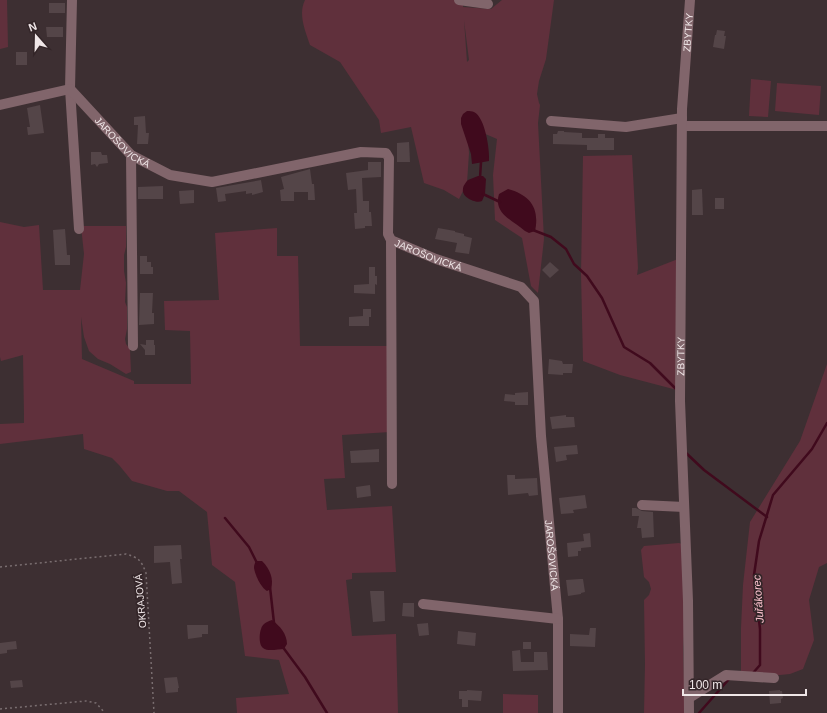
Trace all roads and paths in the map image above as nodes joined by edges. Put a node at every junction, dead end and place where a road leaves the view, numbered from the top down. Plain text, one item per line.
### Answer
1 (72, 0) edge
2 (459, 0) edge
3 (690, 0) edge
4 (488, 4) dead end
5 (70, 89) junction
6 (0, 105) edge
7 (551, 121) dead end
8 (682, 122) junction
9 (827, 126) edge
10 (131, 155) junction
11 (79, 229) dead end
12 (391, 240) junction
13 (133, 346) dead end
14 (392, 484) dead end
15 (642, 505) dead end
16 (684, 507) junction
17 (0, 567) edge
18 (423, 604) dead end
19 (558, 619) junction
20 (774, 678) dead end
21 (689, 698) junction
22 (0, 709) edge
23 (105, 713) edge
24 (154, 713) edge
25 (558, 713) edge
26 (689, 713) edge

1 - 5 street
2 - 4 street
3 - 8 street, ZBYTKY
5 - 6 street
5 - 10 street, JAROŠOVICKÁ
5 - 11 street
7 - 8 street
8 - 9 street
8 - 16 street, ZBYTKY
10 - 12 street, JAROŠOVICKÁ
10 - 13 street
12 - 14 street
12 - 19 street, JAROŠOVICKÁ
15 - 16 street
16 - 21 street, ZBYTKY
17 - 24 path, OKRAJOVÁ
18 - 19 street
19 - 25 street, JAROŠOVICKÁ
20 - 21 street
21 - 26 street, ZBYTKY
22 - 23 path

